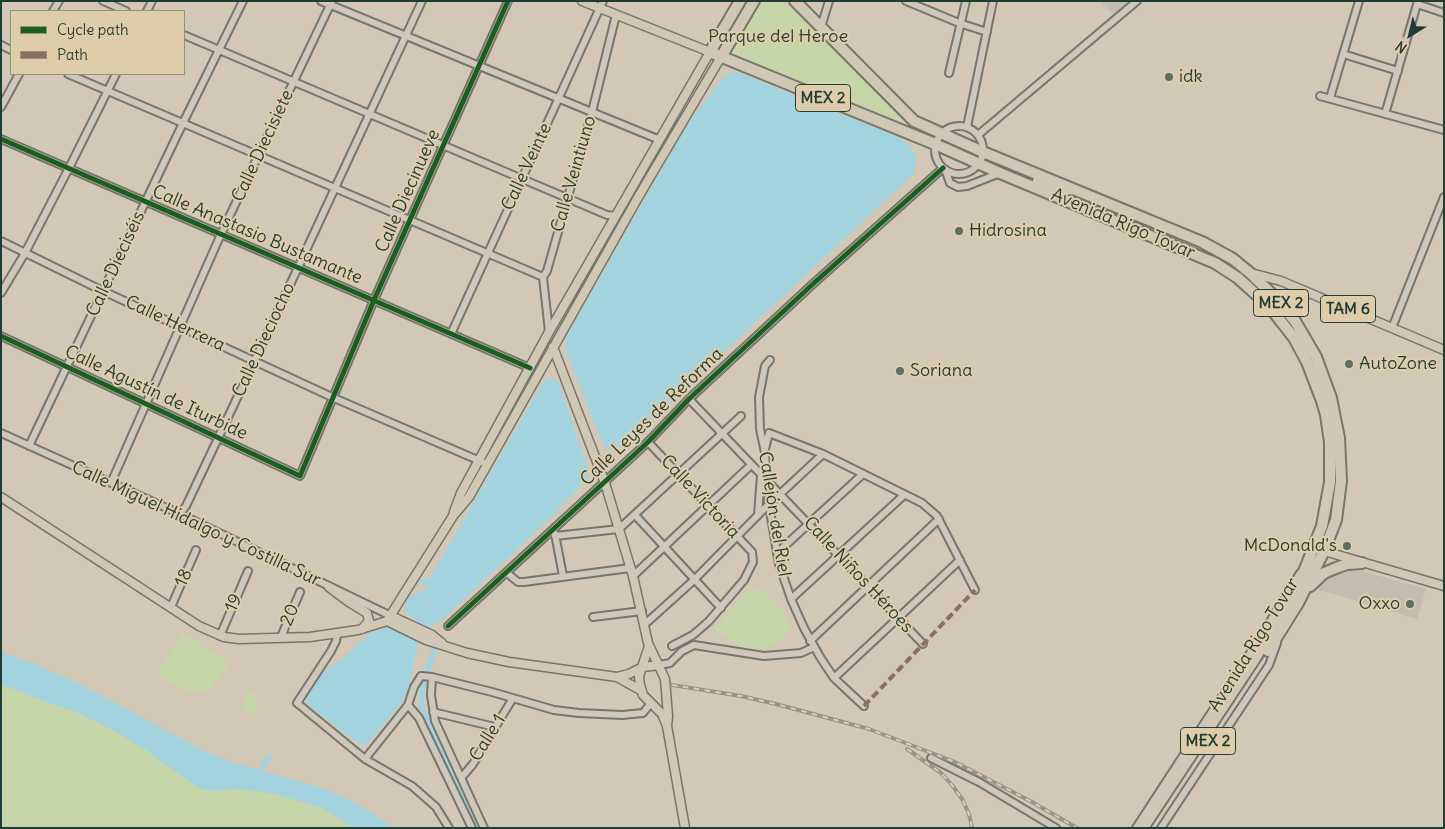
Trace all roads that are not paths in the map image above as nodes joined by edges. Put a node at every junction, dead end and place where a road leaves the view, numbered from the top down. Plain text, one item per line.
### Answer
1 (103, 1) edge
2 (243, 1) edge
3 (321, 1) edge
4 (422, 1) edge
5 (508, 1) edge
6 (582, 1) edge
7 (740, 1) edge
8 (754, 1) edge
9 (788, 1) edge
10 (829, 1) edge
11 (906, 1) edge
12 (966, 1) edge
13 (993, 1) edge
14 (1137, 1) edge
15 (1359, 1) edge
16 (331, 3) edge
17 (1418, 3) edge
18 (798, 4) edge
19 (602, 5) edge
20 (124, 10) edge
21 (1444, 12) edge
22 (616, 15) junction
23 (962, 24) junction
24 (821, 27) junction
25 (987, 32) junction
26 (185, 35) edge
27 (406, 36) junction
28 (218, 50) junction
29 (710, 52) junction
30 (1343, 54) junction
31 (721, 57) junction
32 (479, 66) junction
33 (1398, 72) junction
34 (949, 73) dead end
35 (19, 75) edge
36 (70, 75) edge
37 (115, 75) edge
38 (293, 80) junction
39 (107, 90) junction
40 (1320, 96) dead end
41 (1330, 98) junction
42 (560, 99) junction
43 (1, 107) edge
44 (592, 112) junction
45 (370, 113) junction
46 (1385, 114) junction
47 (183, 123) junction
48 (967, 127) junction
49 (1444, 130) edge
50 (941, 133) junction
51 (978, 135) junction
52 (1, 139) edge
53 (660, 140) junction
54 (935, 144) junction
55 (444, 145) junction
56 (982, 152) junction
57 (260, 155) junction
58 (978, 164) junction
59 (69, 168) junction
60 (944, 169) junction
61 (1002, 174) junction
62 (521, 178) junction
63 (334, 187) junction
64 (1075, 189) junction
65 (1444, 196) edge
66 (567, 197) junction
67 (145, 202) junction
68 (1126, 211) junction
69 (616, 216) junction
70 (410, 220) junction
71 (1120, 223) junction
72 (221, 234) junction
73 (1, 241) edge
74 (25, 252) junction
75 (488, 254) junction
76 (298, 267) junction
77 (1250, 273) junction
78 (543, 277) junction
79 (103, 291) junction
80 (1, 293) edge
81 (374, 300) junction
82 (180, 327) junction
83 (1392, 328) junction
84 (549, 332) junction
85 (451, 334) junction
86 (1, 336) edge
87 (553, 350) junction
88 (1444, 350) edge
89 (255, 360) junction
90 (770, 360) dead end
91 (559, 365) junction
92 (544, 366) junction
93 (67, 367) junction
94 (530, 368) junction
95 (334, 398) junction
96 (689, 398) junction
97 (146, 404) junction
98 (741, 416) dead end
99 (1, 433) edge
100 (722, 434) junction
101 (218, 437) junction
102 (648, 442) junction
103 (29, 446) junction
104 (764, 450) junction
105 (823, 454) junction
106 (478, 460) junction
107 (487, 464) junction
108 (751, 465) junction
109 (678, 474) junction
110 (863, 474) junction
111 (761, 475) junction
112 (300, 476) joint
113 (768, 482) junction
114 (111, 483) junction
115 (605, 483) junction
116 (781, 493) junction
117 (904, 494) junction
118 (1, 497) edge
119 (708, 505) junction
120 (769, 505) junction
121 (180, 514) junction
122 (635, 515) junction
123 (758, 515) junction
124 (453, 516) junction
125 (939, 519) junction
126 (809, 524) junction
127 (1322, 526) junction
128 (554, 529) junction
129 (619, 529) junction
130 (555, 536) junction
131 (738, 537) junction
132 (664, 547) junction
133 (196, 550) dead end
134 (1324, 552) junction
135 (777, 553) junction
136 (839, 555) junction
137 (960, 560) junction
138 (1362, 563) junction
139 (1306, 564) junction
140 (630, 568) junction
141 (248, 571) dead end
142 (507, 573) junction
143 (563, 576) junction
144 (632, 576) junction
145 (694, 580) junction
146 (329, 586) junction
147 (869, 586) junction
148 (1444, 586) edge
149 (975, 590) dead end
150 (300, 592) dead end
151 (1304, 592) junction
152 (791, 599) junction
153 (719, 606) junction
154 (171, 607) junction
155 (642, 611) junction
156 (593, 617) dead end
157 (389, 618) junction
158 (898, 618) junction
159 (1285, 624) junction
160 (644, 625) junction
161 (448, 626) dead end
162 (362, 629) junction
163 (337, 634) junction
164 (693, 635) junction
165 (220, 636) junction
166 (281, 637) junction
167 (810, 640) junction
168 (923, 644) dead end
169 (694, 645) junction
170 (650, 646) junction
171 (672, 646) dead end
172 (814, 647) junction
173 (1261, 656) junction
174 (659, 665) junction
175 (643, 667) junction
176 (432, 677) junction
177 (617, 677) junction
178 (834, 678) junction
179 (642, 690) junction
180 (666, 694) junction
181 (514, 698) junction
182 (651, 703) junction
183 (408, 705) junction
184 (864, 706) dead end
185 (432, 712) junction
186 (667, 726) junction
187 (495, 727) junction
188 (931, 758) dead end
189 (365, 759) junction
190 (462, 777) junction
191 (1140, 826) edge
192 (449, 828) edge
193 (472, 828) edge
194 (484, 828) edge
195 (685, 828) edge
196 (1056, 828) edge
197 (1151, 828) edge
198 (1161, 828) edge

1 - 20 street
2 - 28 street, Calle Dieciséis
3 - 16 street
4 - 27 street, Calle Dieciocho
5 - 32 street, Calle Diecinueve
6 - 19 main road, MEX 2
7 - 29 highway
8 - 31 highway
9 - 18 highway, MEX 2
10 - 24 street
11 - 23 street
12 - 23 street
13 - 25 street
14 - 51 street
15 - 30 street
16 - 27 street
16 - 38 street, Calle Diecisiete
17 - 21 street
17 - 33 street
18 - 24 highway, MEX 2
19 - 22 main road, MEX 2
19 - 42 street, Calle Veinte
22 - 29 main road, MEX 2
22 - 44 street, Calle Veintiuno
23 - 25 street
23 - 34 street
24 - 50 highway, Avenida Rigo Tovar / MEX 2
25 - 48 street
26 - 28 street
27 - 32 street
27 - 45 street, Calle Dieciocho
28 - 38 street
28 - 47 street, Calle Dieciséis
29 - 31 highway, Avenida Rigo Tovar / MEX 2
29 - 53 main road
30 - 33 street
30 - 41 street
31 - 54 highway, Avenida Rigo Tovar / MEX 2
31 - 87 main road
32 - 42 street
32 - 55 street, Calle Diecinueve
33 - 46 street
35 - 43 street
36 - 39 street
37 - 39 street
38 - 45 street
38 - 57 street, Calle Diecisiete
39 - 47 street
39 - 59 street
40 - 41 street
41 - 46 street
42 - 44 street
42 - 62 street, Calle Veinte
44 - 53 street
44 - 66 street, Calle Veintiuno
45 - 55 street
45 - 63 street, Calle Dieciocho
46 - 49 street
47 - 57 street
47 - 67 street, Calle Dieciséis
48 - 50 street
48 - 51 street
50 - 54 street
50 - 56 highway, Avenida Rigo Tovar / MEX 2
51 - 56 street
52 - 59 street, Calle Anastasio Bustamante
53 - 69 main road
54 - 58 highway, Avenida Rigo Tovar / MEX 2
54 - 60 street
55 - 62 street
55 - 70 street, Calle Diecinueve
56 - 58 street
56 - 64 highway, Avenida Rigo Tovar / MEX 2
57 - 63 street
57 - 72 street, Calle Diecisiete
58 - 60 street
58 - 61 highway, Avenida Rigo Tovar / MEX 2
59 - 67 street, Calle Anastasio Bustamante
59 - 74 street
60 - 61 street
60 - 96 street, Calle Leyes de Reforma
61 - 64 highway
61 - 71 highway, Avenida Rigo Tovar / MEX 2
62 - 66 street
62 - 75 street, Calle Veinte
63 - 70 street
63 - 76 street, Calle Dieciocho
64 - 68 highway, Avenida Rigo Tovar / MEX 2
65 - 83 street
66 - 69 street
66 - 78 street, Calle Veintiuno
67 - 72 street, Calle Anastasio Bustamante
67 - 79 street, Calle Dieciséis
68 - 71 highway
68 - 77 highway, Avenida Rigo Tovar / MEX 2
69 - 84 main road
70 - 75 street
70 - 81 street, Calle Diecinueve
71 - 127 highway, Avenida Rigo Tovar / MEX 2
72 - 76 street, Calle Anastasio Bustamante
72 - 82 street, Calle Diecisiete
73 - 74 street, Calle Herrera
74 - 79 street, Calle Herrera
74 - 80 street
75 - 78 street
75 - 85 street, Calle Veinte
76 - 81 street, Calle Anastasio Bustamante
76 - 89 street, Calle Dieciocho
77 - 83 main road, TAM 6
77 - 134 highway, Avenida Rigo Tovar / MEX 2
78 - 84 street, Calle Veintiuno
79 - 82 street, Calle Herrera
79 - 93 street, Calle Dieciséis
81 - 85 street, Calle Anastasio Bustamante
81 - 95 street, Calle Diecinueve
82 - 89 street, Calle Herrera
82 - 97 street, Calle Diecisiete
83 - 88 main road, TAM 6
84 - 87 main road
84 - 94 main road
85 - 94 street, Calle Anastasio Bustamante
86 - 93 street, Calle Agustín de Iturbide
87 - 91 main road
87 - 92 main road
89 - 95 street, Calle Herrera
89 - 101 street, Calle Dieciocho
90 - 104 street, Callejón del Riel
91 - 92 main road
91 - 115 main road
92 - 107 main road
93 - 97 street, Calle Agustín de Iturbide
93 - 103 street, Calle Dieciséis
94 - 106 main road
95 - 106 street, Calle Herrera
95 - 112 street, Calle Diecinueve
96 - 100 street, Calle Niños Héroes
96 - 102 street, Calle Leyes de Reforma
97 - 101 street, Calle Agustín de Iturbide
97 - 114 street, Calle Diecisiete
98 - 100 street
99 - 103 street, Calle Miguel Hidalgo y Costilla Sur
100 - 108 street, Calle Niños Héroes
100 - 109 street
101 - 112 street, Calle Agustín de Iturbide
101 - 121 street, Calle Dieciocho
102 - 109 street, Calle Victoria
102 - 115 street, Calle Leyes de Reforma
103 - 114 street, Calle Miguel Hidalgo y Costilla Sur
104 - 105 street
104 - 113 street, Callejón del Riel
105 - 110 street
105 - 116 street
106 - 107 street, Calle Herrera
106 - 124 main road
107 - 124 main road
108 - 111 street, Calle Niños Héroes
108 - 119 street
109 - 119 street, Calle Victoria
109 - 122 street
110 - 117 street
110 - 126 street
111 - 113 street, Calle Niños Héroes
111 - 123 street
113 - 116 street, Calle Niños Héroes
113 - 120 street, Callejón del Riel
114 - 121 street, Calle Miguel Hidalgo y Costilla Sur
115 - 128 street, Calle Leyes de Reforma
115 - 129 main road
116 - 120 street
116 - 126 street, Calle Niños Héroes
117 - 125 street
117 - 136 street
118 - 154 main road
119 - 131 street, Calle Victoria
119 - 132 street
120 - 123 street
120 - 135 street, Callejón del Riel
121 - 146 street, Calle Miguel Hidalgo y Costilla Sur
122 - 129 street
122 - 132 street
123 - 131 street
124 - 157 main road
125 - 137 street
125 - 147 street
126 - 135 street
126 - 136 street, Calle Niños Héroes
127 - 134 highway
127 - 139 highway, Avenida Rigo Tovar / MEX 2
128 - 130 street
128 - 142 street, Calle Leyes de Reforma
129 - 130 street
129 - 140 main road
130 - 143 street
131 - 145 street
131 - 153 street, Calle Victoria
132 - 144 street
132 - 145 street
133 - 154 street, 18
134 - 138 main road
134 - 151 highway, Avenida Rigo Tovar / MEX 2
135 - 152 street, Callejón del Riel
136 - 147 street, Calle Niños Héroes
136 - 152 street
137 - 149 street
137 - 158 street
138 - 148 main road
138 - 151 highway
139 - 173 highway, Avenida Rigo Tovar / MEX 2
139 - 191 street, Avenida Rigo Tovar
140 - 143 street
140 - 144 main road
141 - 165 street, 19
142 - 143 street
142 - 161 street, Calle Leyes de Reforma
144 - 155 main road
145 - 153 street
145 - 160 street
146 - 157 street, Calle Miguel Hidalgo y Costilla Sur
146 - 162 main road
147 - 158 street, Calle Niños Héroes
147 - 167 street
150 - 166 street, 20
151 - 159 highway, Avenida Rigo Tovar / MEX 2
152 - 167 street, Callejón del Riel
153 - 164 street
154 - 165 main road
155 - 156 street
155 - 160 main road
157 - 162 main road
157 - 177 main road
158 - 168 street, Calle Niños Héroes
158 - 178 street
159 - 173 highway, Avenida Rigo Tovar / MEX 2
159 - 198 street, Avenida Rigo Tovar
160 - 170 main road
162 - 163 main road
163 - 166 main road
163 - 189 street
164 - 169 street
164 - 171 street
165 - 166 main road
167 - 172 street, Callejón del Riel
169 - 172 street
169 - 174 street
170 - 174 main road
170 - 175 main road
172 - 178 street, Callejón del Riel
173 - 191 highway, Avenida Rigo Tovar / MEX 2
173 - 197 highway, Avenida Rigo Tovar / MEX 2
174 - 175 main road
174 - 180 main road
175 - 177 main road
175 - 179 main road
176 - 181 street
176 - 183 street
176 - 185 street
177 - 179 main road
178 - 184 street, Callejón del Riel
179 - 182 main road
180 - 182 main road
180 - 186 main road
181 - 182 street
181 - 187 street, Calle 1
182 - 186 main road
183 - 189 street
183 - 193 street
185 - 187 street
185 - 190 street
186 - 195 main road
187 - 190 street, Calle 1
188 - 196 street
189 - 192 street
190 - 194 street

